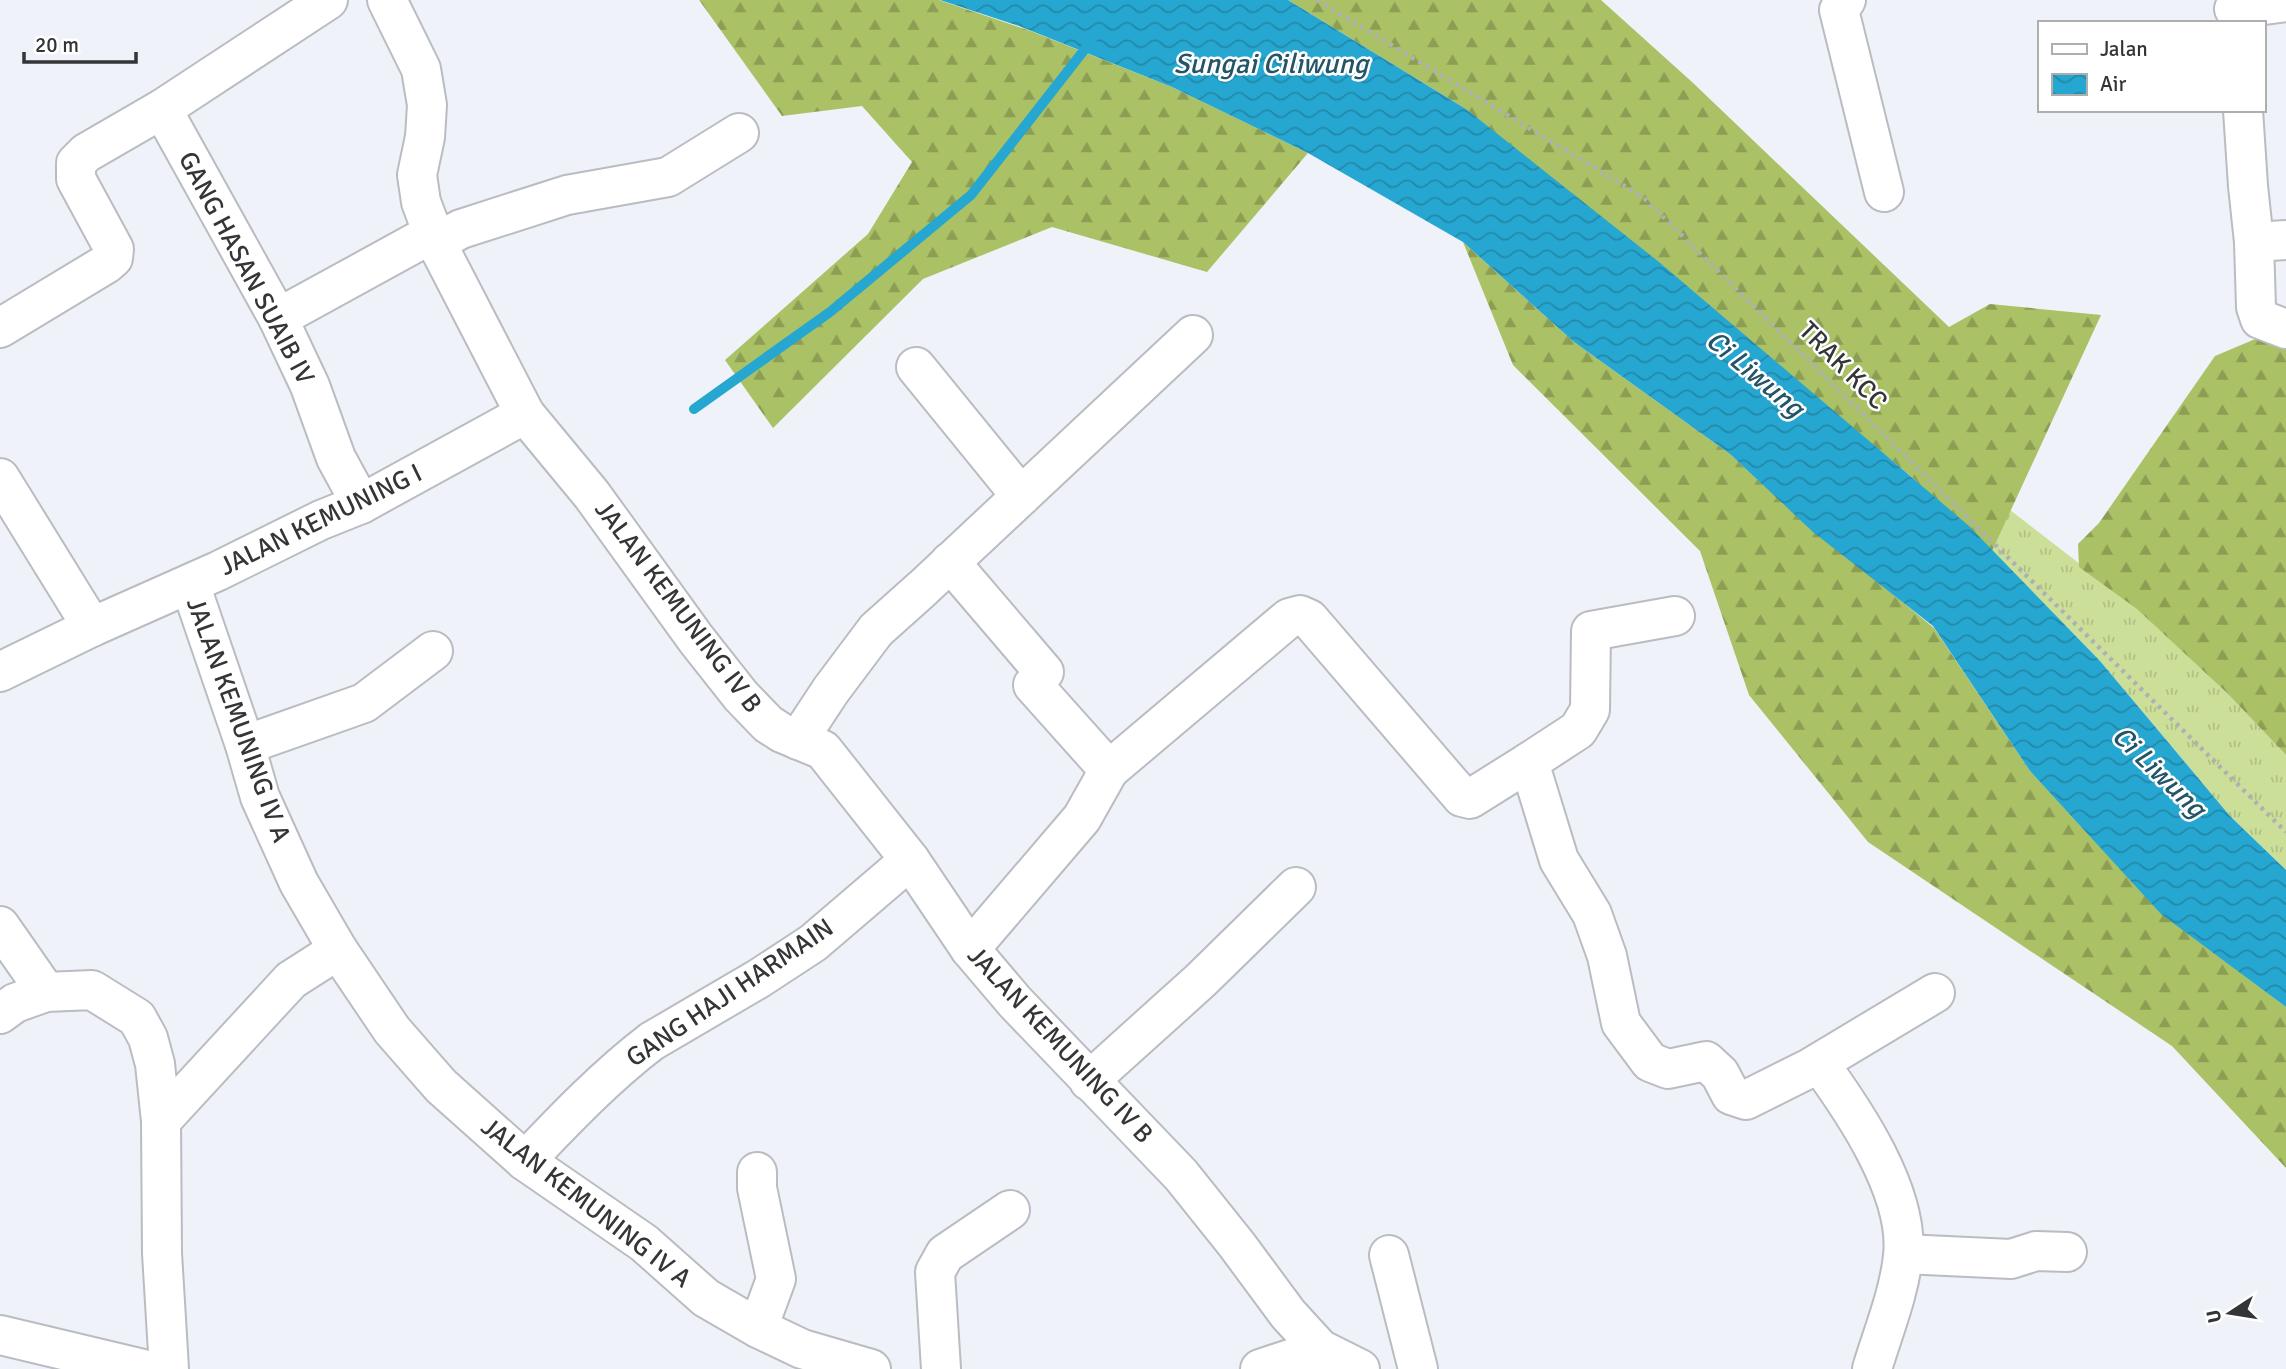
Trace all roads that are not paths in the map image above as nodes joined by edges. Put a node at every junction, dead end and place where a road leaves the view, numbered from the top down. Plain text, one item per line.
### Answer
1 (328, 0) edge
2 (387, 0) edge
3 (1846, 0) edge
4 (2286, 2) edge
5 (2234, 11) edge
6 (162, 109) junction
7 (2243, 112) edge
8 (739, 132) dead end
9 (1884, 192) dead end
10 (434, 238) junction
11 (2270, 241) edge
12 (278, 318) junction
13 (0, 328) edge
14 (2286, 329) edge
15 (1193, 335) dead end
16 (916, 367) dead end
17 (525, 414) junction
18 (0, 478) edge
19 (1021, 496) junction
20 (361, 504) junction
21 (950, 562) junction
22 (190, 584) junction
23 (1675, 616) dead end
24 (92, 627) junction
25 (433, 651) dead end
26 (0, 672) edge
27 (798, 740) junction
28 (245, 745) junction
29 (1530, 762) junction
30 (1109, 770) junction
31 (910, 860) junction
32 (1296, 887) dead end
33 (0, 926) edge
34 (970, 949) junction
35 (338, 950) junction
36 (46, 992) junction
37 (1935, 993) dead end
38 (0, 1013) edge
39 (1819, 1063) junction
40 (1089, 1082) junction
41 (162, 1121) junction
42 (525, 1161) junction
43 (757, 1172) dead end
44 (1010, 1210) dead end
45 (2067, 1252) dead end
46 (1904, 1254) junction
47 (1389, 1255) dead end
48 (758, 1328) junction
49 (0, 1335) edge
50 (1320, 1349) junction
51 (143, 1369) edge
52 (169, 1369) edge
53 (871, 1369) edge
54 (941, 1369) edge
55 (1260, 1369) edge
56 (1360, 1369) edge
57 (1418, 1369) edge
58 (1872, 1369) edge

1 - 6 street
2 - 10 street, JALAN KEMUNING IV B
3 - 9 street
4 - 5 street
6 - 12 street, GANG HASAN SUAIB IV
6 - 13 street
7 - 11 street
8 - 10 street
10 - 12 street
10 - 17 street, JALAN KEMUNING IV B
11 - 14 street
12 - 20 street, GANG HASAN SUAIB IV
15 - 19 street
16 - 19 street
17 - 20 street, JALAN KEMUNING I
17 - 27 street, JALAN KEMUNING IV B
18 - 24 street
19 - 21 street
20 - 22 street, JALAN KEMUNING I
21 - 27 street
21 - 30 street
22 - 24 street, JALAN KEMUNING I
22 - 28 street, JALAN KEMUNING IV A
23 - 29 street
24 - 26 street, JALAN KEMUNING I
25 - 28 street
27 - 31 street, JALAN KEMUNING IV B
28 - 35 street, JALAN KEMUNING IV A
29 - 30 street
29 - 39 street
30 - 34 street
31 - 34 street, JALAN KEMUNING IV B
31 - 42 street, GANG HAJI HARMAIN
32 - 40 street
33 - 36 street
34 - 40 street, JALAN KEMUNING IV B
35 - 41 street
35 - 42 street, JALAN KEMUNING IV A
36 - 38 street
36 - 41 street
37 - 39 street
39 - 46 street
40 - 50 street, JALAN KEMUNING IV B
41 - 52 street
42 - 48 street, JALAN KEMUNING IV A
43 - 48 street
44 - 54 street
45 - 46 street
46 - 58 street
47 - 57 street
48 - 53 street, JALAN KEMUNING IV A
49 - 51 street
50 - 55 street
50 - 56 street

